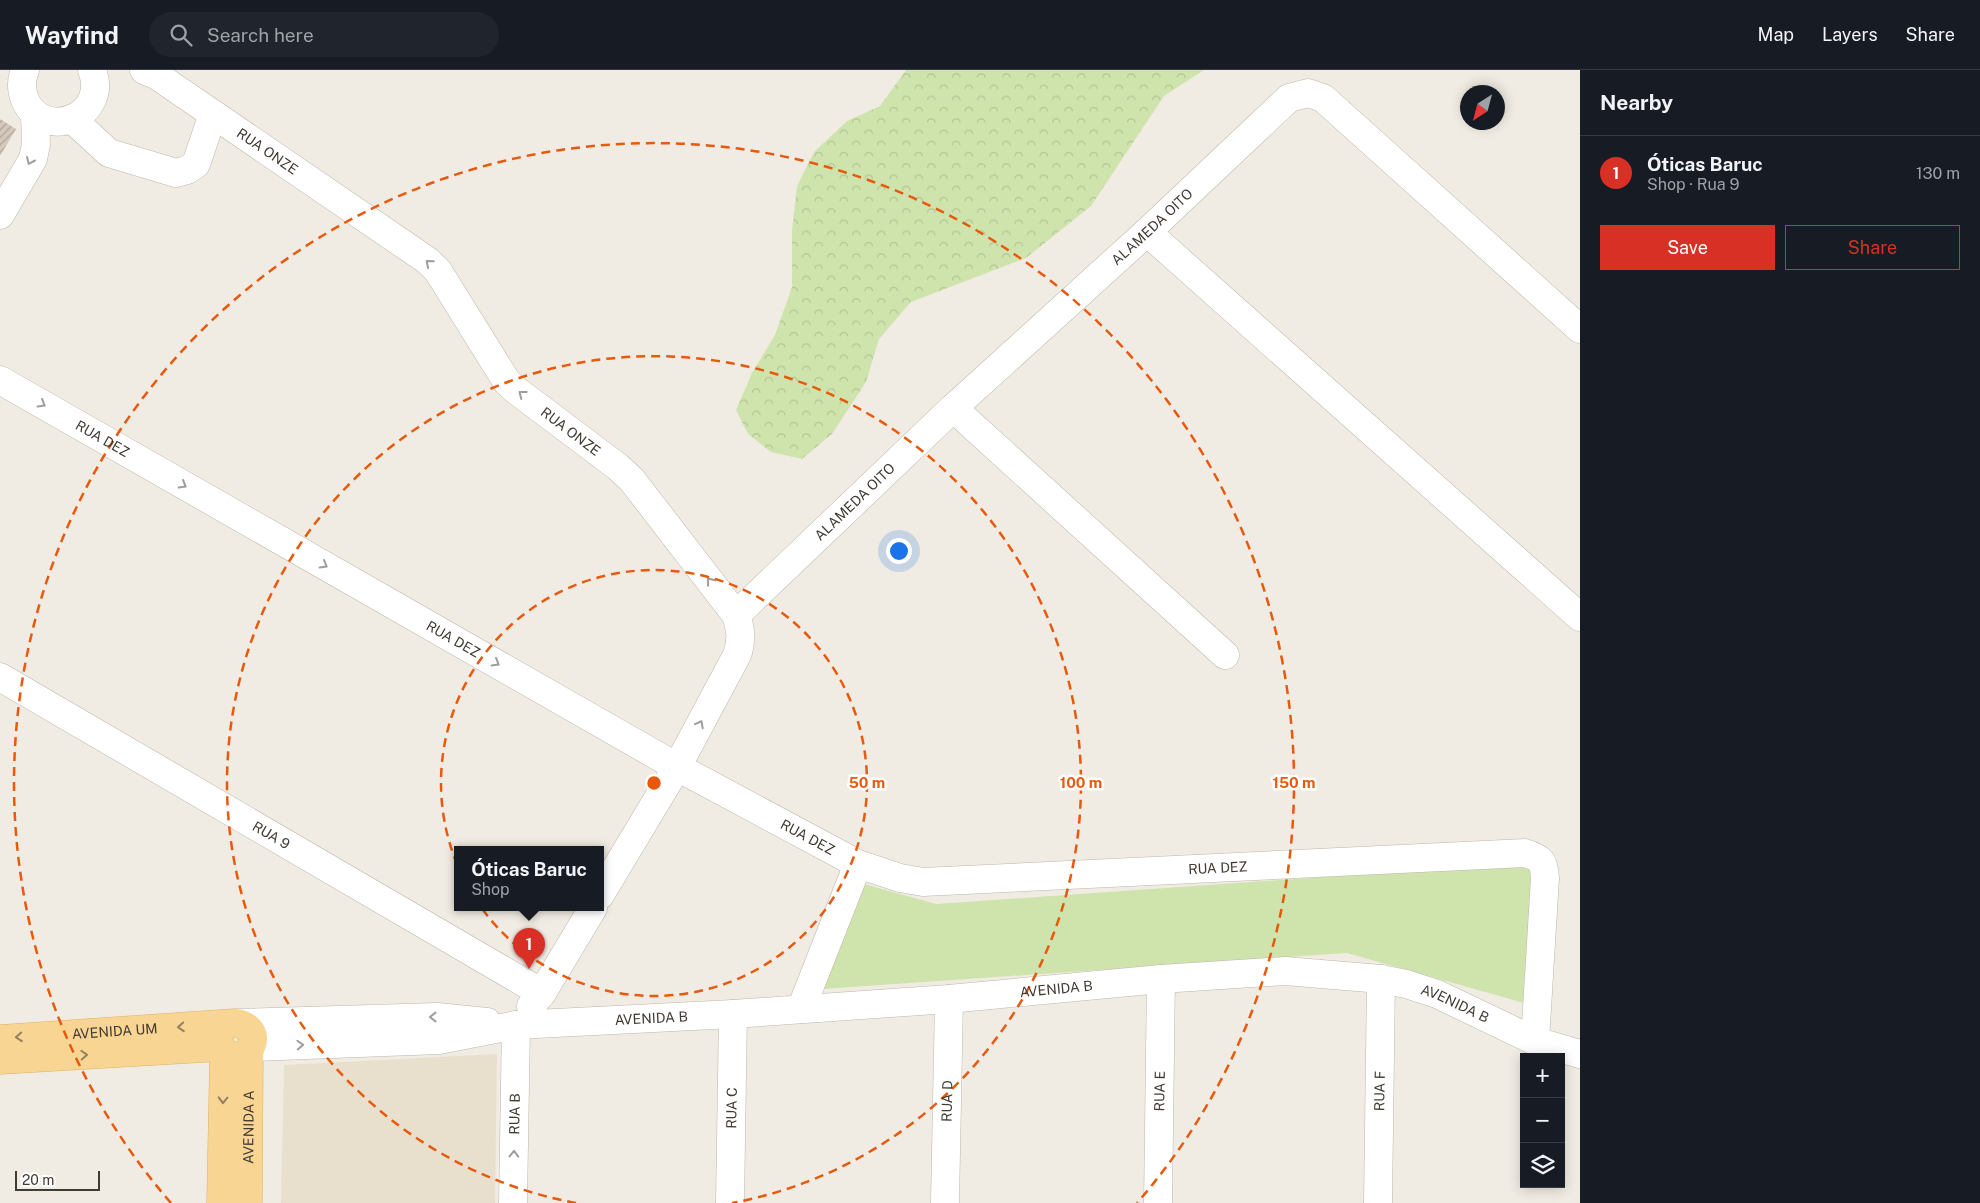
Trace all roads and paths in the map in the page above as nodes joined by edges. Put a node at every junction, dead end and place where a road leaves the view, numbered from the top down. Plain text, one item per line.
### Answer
1 (9, 70) edge
2 (92, 70) edge
3 (144, 70) edge
4 (28, 93) edge
5 (213, 114) junction
6 (72, 120) junction
7 (0, 216) edge
8 (1148, 232) junction
9 (1580, 329) edge
10 (0, 380) edge
11 (954, 408) junction
12 (736, 615) junction
13 (1580, 617) edge
14 (1224, 655) dead end
15 (0, 677) edge
16 (677, 767) junction
17 (858, 864) junction
18 (604, 888) edge
19 (591, 911) edge
20 (1160, 979) junction
21 (1381, 979) junction
22 (542, 993) junction
23 (949, 999) junction
24 (801, 1009) junction
25 (734, 1014) junction
26 (516, 1025) junction
27 (0, 1039) edge
28 (236, 1041) junction
29 (1536, 1041) junction
30 (1580, 1054) edge
31 (0, 1060) edge
32 (222, 1203) edge
33 (248, 1203) edge
34 (513, 1203) edge
35 (730, 1203) edge
36 (945, 1203) edge
37 (1158, 1203) edge
38 (1378, 1203) edge

1 - 4 street
2 - 6 street
3 - 5 street, RUA ONZE
4 - 6 street
4 -> 7 street
5 - 6 street
12 -> 5 street, RUA ONZE
8 - 9 street, ALAMEDA OITO
8 - 11 street, ALAMEDA OITO
8 - 13 street
10 -> 16 street, RUA DEZ
11 - 12 street, ALAMEDA OITO
11 - 14 street
16 -> 12 street, RUA ONZE
15 - 22 street, RUA 9
16 - 17 street, RUA DEZ
16 - 18 street, RUA ONZE
17 - 24 street
17 - 29 street, RUA DEZ
19 - 22 street
20 - 21 street, AVENIDA B
20 - 23 street, AVENIDA B
20 - 37 street, RUA E
21 - 29 street, AVENIDA B
21 - 38 street, RUA F
22 - 26 street
23 - 24 street, AVENIDA B
23 - 36 street, RUA D
24 - 25 street, AVENIDA B
25 - 26 street, AVENIDA B
25 - 35 street, RUA C
26 - 28 street, AVENIDA B
34 -> 26 street, RUA B
28 -> 27 main road, AVENIDA UM
31 -> 28 main road, AVENIDA UM
28 -> 32 main road, AVENIDA A
28 - 33 main road, AVENIDA A
29 - 30 street, AVENIDA B

